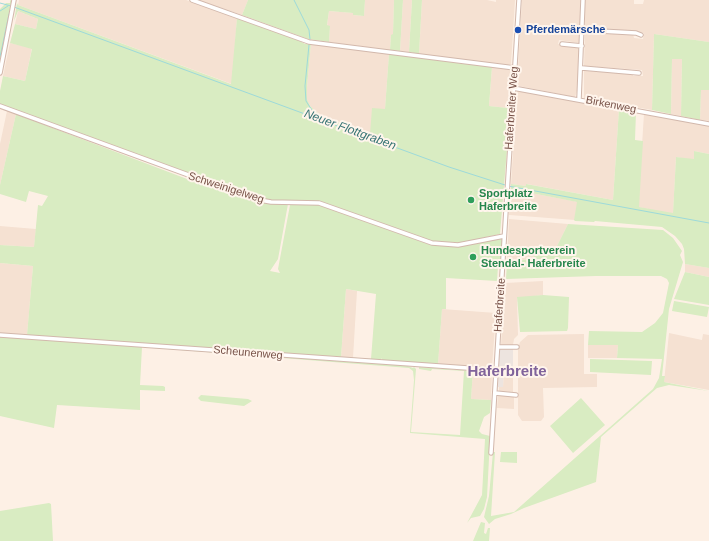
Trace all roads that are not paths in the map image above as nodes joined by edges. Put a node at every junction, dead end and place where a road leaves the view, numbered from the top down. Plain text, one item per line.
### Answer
1 (192, 0) edge
2 (519, 0) edge
3 (583, 0) edge
4 (14, 2) edge
5 (582, 30) junction
6 (641, 35) dead end
7 (562, 44) dead end
8 (582, 46) junction
9 (514, 68) junction
10 (582, 68) junction
11 (0, 73) edge
12 (639, 73) dead end
13 (513, 88) junction
14 (579, 100) junction
15 (0, 106) edge
16 (709, 124) edge
17 (506, 216) joint
18 (504, 236) junction
19 (0, 335) edge
20 (498, 347) junction
21 (516, 347) dead end
22 (496, 370) junction
23 (495, 393) junction
24 (516, 395) dead end
25 (491, 453) dead end

1 - 9 street
2 - 9 street, Haferbreiter Weg
3 - 5 street
4 - 11 street
5 - 6 street
5 - 8 street
7 - 8 street
8 - 10 street
9 - 13 street, Haferbreiter Weg
10 - 12 street
10 - 14 street
13 - 14 street, Birkenweg
13 - 17 street, Haferbreiter Weg
14 - 16 street, Birkenweg
15 - 18 street, Schweinigelweg
17 - 18 street, Haferbreite
18 - 20 street, Haferbreite
19 - 22 street, Scheunenweg
20 - 21 street, Haferbreite
20 - 22 street, Haferbreite
22 - 23 street, Haferbreite
23 - 24 street
23 - 25 street, Haferbreite

